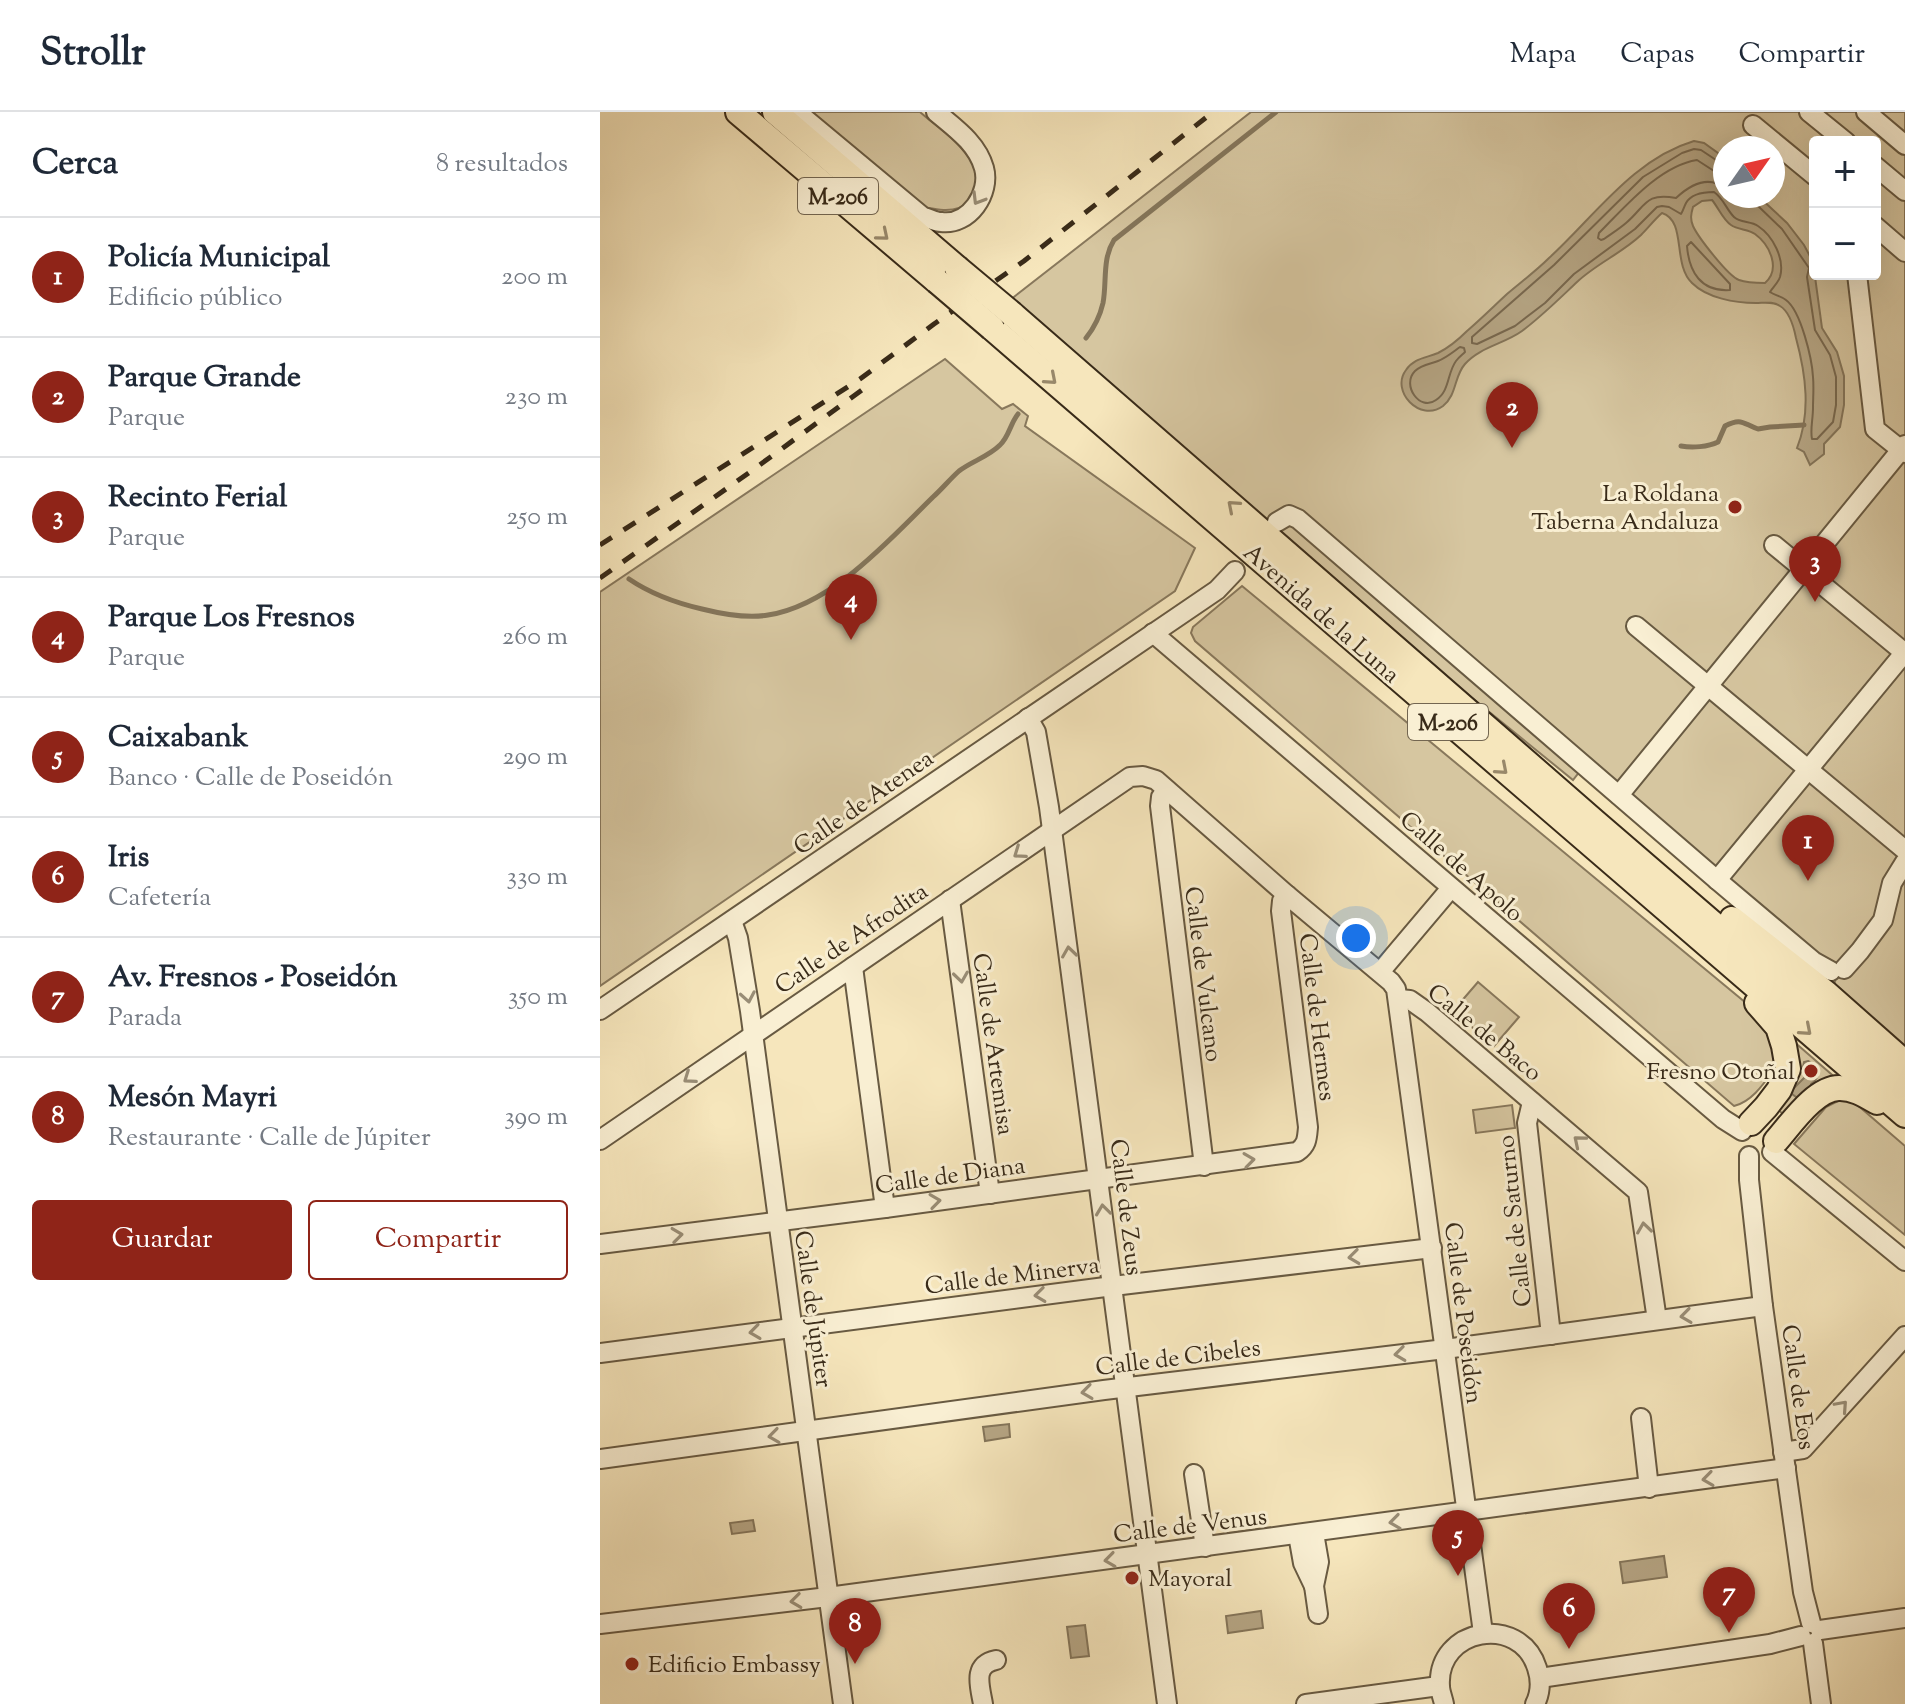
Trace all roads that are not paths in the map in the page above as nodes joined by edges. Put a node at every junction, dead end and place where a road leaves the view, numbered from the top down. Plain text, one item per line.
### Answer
1 (738, 112) edge
2 (775, 112) edge
3 (797, 112) edge
4 (936, 112) edge
5 (1809, 112) edge
6 (1866, 112) edge
7 (1753, 125) dead end
8 (1839, 136) edge
9 (1905, 145) edge
10 (1809, 171) edge
11 (1881, 171) edge
12 (1905, 191) edge
13 (1881, 231) edge
14 (1905, 252) edge
15 (947, 274) junction
16 (1858, 280) edge
17 (1904, 449) edge
18 (1277, 522) dead end
19 (1774, 545) dead end
20 (1803, 570) junction
21 (1235, 571) dead end
22 (1636, 626) dead end
23 (1153, 633) junction
24 (1905, 653) edge
25 (1708, 686) junction
26 (1028, 718) junction
27 (1808, 769) junction
28 (1130, 777) joint
29 (1167, 790) junction
30 (1619, 795) junction
31 (1588, 829) junction
32 (1052, 830) junction
33 (1905, 850) edge
34 (1905, 862) edge
35 (1717, 880) junction
36 (1451, 888) junction
37 (1287, 895) junction
38 (950, 900) junction
39 (732, 921) junction
40 (853, 967) junction
41 (1380, 972) junction
42 (1834, 979) junction
43 (1399, 999) junction
44 (600, 1010) edge
45 (753, 1034) junction
46 (1905, 1063) edge
47 (1905, 1089) edge
48 (1532, 1102) junction
49 (1905, 1116) edge
50 (1747, 1127) junction
51 (600, 1140) edge
52 (1305, 1147) joint
53 (1774, 1147) junction
54 (1749, 1156) junction
55 (1204, 1166) junction
56 (1099, 1179) junction
57 (990, 1194) junction
58 (885, 1208) junction
59 (778, 1222) junction
60 (600, 1244) edge
61 (1432, 1248) junction
62 (1905, 1261) edge
63 (1113, 1286) junction
64 (1763, 1306) junction
65 (1657, 1320) junction
66 (792, 1328) junction
67 (1551, 1335) junction
68 (1905, 1336) edge
69 (1445, 1349) junction
70 (600, 1353) edge
71 (1125, 1388) junction
72 (1641, 1418) dead end
73 (806, 1431) junction
74 (600, 1459) edge
75 (1784, 1460) junction
76 (1194, 1474) dead end
77 (1649, 1488) junction
78 (1466, 1512) junction
79 (1306, 1534) junction
80 (1205, 1547) junction
81 (1147, 1555) junction
82 (828, 1597) junction
83 (1318, 1614) dead end
84 (1905, 1618) edge
85 (600, 1624) edge
86 (1483, 1633) junction
87 (1811, 1633) junction
88 (996, 1660) dead end
89 (1540, 1678) junction
90 (1442, 1695) edge
91 (843, 1704) edge
92 (983, 1704) edge
93 (1167, 1704) edge
94 (1306, 1704) edge
95 (1535, 1704) edge
96 (1821, 1704) edge

1 -> 15 main road, Avenida de la Luna / M-206
2 - 15 main road, Avenida de la Luna / M-206
4 -> 3 street
5 - 8 street
6 - 9 street
7 - 10 street
11 - 12 street
13 - 14 street
15 - 31 main road, Avenida de la Luna / M-206, bridge
16 - 17 street
17 - 20 street
18 - 30 street
19 - 20 street
20 - 24 street
20 - 25 street
21 - 23 street, Calle de Atenea
22 - 25 street
23 - 26 street, Calle de Atenea
23 - 36 street, Calle de Apolo
24 - 27 street
25 - 27 street
25 - 30 street
26 - 32 street, Calle de Zeus
26 - 39 street, Calle de Atenea
27 - 33 street
27 - 35 street
28 - 29 street, Calle de Baco
28 - 32 street, Calle de Afrodita
29 - 37 street, Calle de Baco
29 - 55 street, Calle de Vulcano
30 - 35 street
31 - 42 main road
31 - 47 main road, Avenida de la Luna / M-206
31 -> 49 main road, Avenida de la Luna / M-206
31 - 50 main road
32 -> 38 street, Calle de Afrodita
56 -> 32 street, Calle de Zeus
34 - 42 street
35 - 42 street
36 - 41 street
36 - 50 street, Calle de Apolo
37 - 41 street, Calle de Baco
37 - 52 street, Calle de Hermes
38 - 40 street, Calle de Afrodita
38 -> 57 street, Calle de Artemisa
39 - 44 street, Calle de Atenea
39 -> 45 street, Calle de Júpiter
40 - 45 street, Calle de Afrodita
40 - 58 street
41 - 43 street, Calle de Baco
42 - 46 main road
43 - 48 street, Calle de Baco
43 - 61 street, Calle de Poseidón
45 -> 51 street, Calle de Afrodita
45 - 59 street, Calle de Júpiter
65 -> 48 street, Calle de Baco
48 - 67 street, Calle de Saturno
49 - 53 main road
50 - 53 street
50 - 54 street
55 -> 52 street, Calle de Diana
53 - 54 street
53 - 62 street
54 - 64 street, Calle de Eos
55 - 56 street, Calle de Diana
56 - 57 street, Calle de Diana
63 -> 56 street, Calle de Zeus
58 -> 57 street, Calle de Diana
58 - 59 street, Calle de Diana
60 -> 59 street, Calle de Diana
59 - 66 street, Calle de Júpiter
61 -> 63 street, Calle de Minerva
61 - 69 street, Calle de Poseidón
63 -> 66 street, Calle de Minerva
63 - 71 street, Calle de Zeus
64 -> 65 street, Calle de Cibeles
64 - 75 street, Calle de Eos
65 - 67 street, Calle de Cibeles
66 -> 70 street, Calle de Minerva
66 - 73 street, Calle de Júpiter
67 - 69 street, Calle de Cibeles
75 -> 68 street, Calle de Venus
69 -> 71 street, Calle de Cibeles
69 - 78 street, Calle de Poseidón
71 -> 73 street, Calle de Cibeles
71 - 81 street, Calle de Zeus
72 - 77 street
73 -> 74 street, Calle de Cibeles
73 - 82 street, Calle de Júpiter
75 -> 77 street, Calle de Venus
75 - 87 street, Calle de Eos
76 - 80 street
77 - 78 street, Calle de Venus
78 -> 79 street, Calle de Venus
78 - 86 street, Calle de Poseidón
79 - 80 street, Calle de Venus
79 - 83 street
80 - 81 street, Calle de Venus
81 -> 82 street, Calle de Venus
81 - 93 street, Calle de Zeus
82 -> 85 street, Calle de Venus
82 - 91 street, Calle de Júpiter
84 - 87 street
86 - 89 street
86 - 90 street
87 - 89 street
87 - 96 street, Calle de Eos
88 - 92 street
89 - 95 street
90 - 94 street

